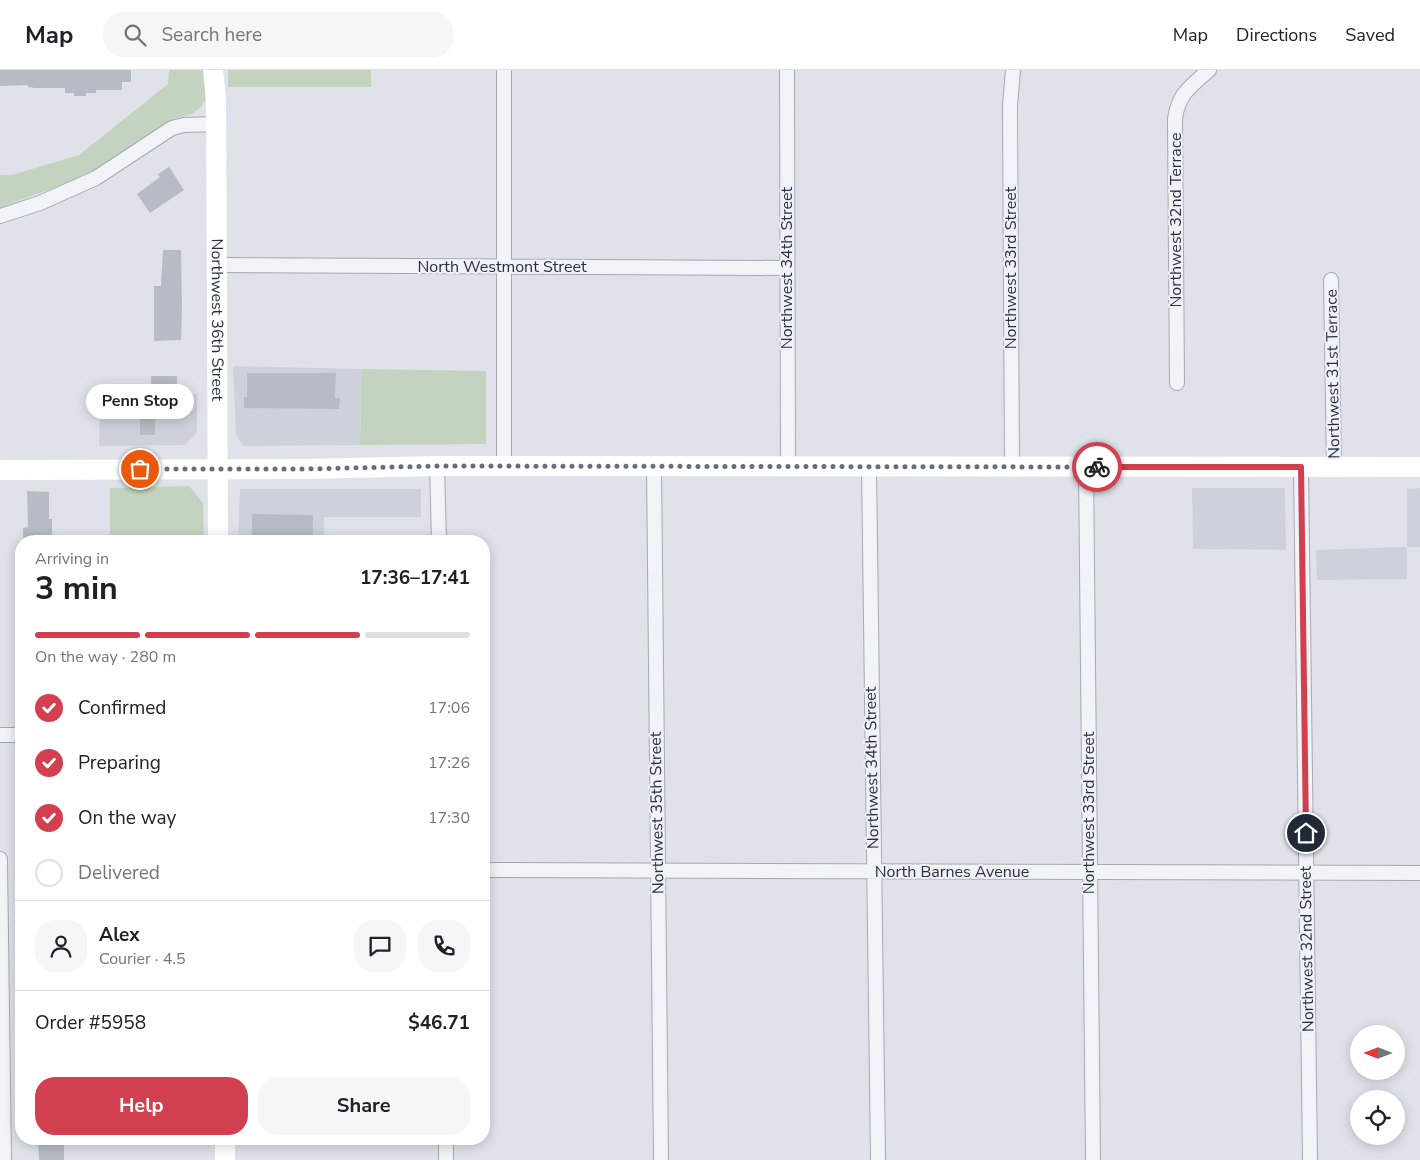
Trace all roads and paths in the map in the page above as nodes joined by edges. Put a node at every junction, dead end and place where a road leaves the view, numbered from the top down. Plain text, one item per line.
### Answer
1 (213, 70) edge
2 (222, 70) edge
3 (504, 70) edge
4 (787, 70) edge
5 (1013, 70) edge
6 (1209, 70) edge
7 (216, 99) junction
8 (217, 124) junction
9 (0, 216) edge
10 (217, 265) junction
11 (504, 267) junction
12 (787, 268) junction
13 (1331, 280) dead end
14 (1178, 382) dead end
15 (438, 466) junction
16 (504, 466) junction
17 (654, 466) junction
18 (788, 466) junction
19 (869, 466) junction
20 (1012, 467) junction
21 (1086, 467) junction
22 (1301, 467) junction
23 (1334, 467) junction
24 (1420, 467) edge
25 (217, 468) junction
26 (0, 470) edge
27 (218, 535) edge
28 (438, 535) edge
29 (0, 734) edge
30 (15, 735) edge
31 (0, 859) edge
32 (490, 870) edge
33 (657, 871) junction
34 (873, 871) junction
35 (1090, 872) junction
36 (1306, 873) junction
37 (1420, 873) edge
38 (225, 1145) edge
39 (446, 1145) edge
40 (4, 1160) edge
41 (225, 1160) edge
42 (446, 1160) edge
43 (661, 1160) edge
44 (878, 1160) edge
45 (1093, 1160) edge
46 (1310, 1160) edge

1 - 7 main road, Northwest 36th Street
2 - 7 main road, Northwest 36th Street
3 - 11 street
4 - 12 street, Northwest 34th Street
5 - 20 street, Northwest 33rd Street
6 - 14 street, Northwest 32nd Terrace
7 - 8 main road, Northwest 36th Street
8 - 9 street
8 - 10 main road, Northwest 36th Street
10 - 11 street, North Westmont Street
10 - 25 main road, Northwest 36th Street
11 - 12 street, North Westmont Street
11 - 16 street
12 - 18 street, Northwest 34th Street
13 - 23 street, Northwest 31st Terrace
15 - 16 main road
15 - 25 main road
15 - 28 street
16 - 17 main road
17 - 18 main road
17 - 33 street, Northwest 35th Street
18 - 19 main road
19 - 20 main road
19 - 34 street, Northwest 34th Street
20 - 21 main road
21 - 22 main road
21 - 35 street, Northwest 33rd Street
22 - 23 main road
22 - 36 street, Northwest 32nd Street
23 - 24 main road
25 - 26 main road
25 - 27 main road, Northwest 36th Street
29 - 30 street
31 - 40 street
32 - 33 street, North Barnes Avenue
33 - 34 street, North Barnes Avenue
33 - 43 street, Northwest 35th Street
34 - 35 street, North Barnes Avenue
34 - 44 street, Northwest 34th Street
35 - 36 street, North Barnes Avenue
35 - 45 street, Northwest 33rd Street
36 - 37 street, North Barnes Avenue
36 - 46 street, Northwest 32nd Street
38 - 41 main road
39 - 42 street

